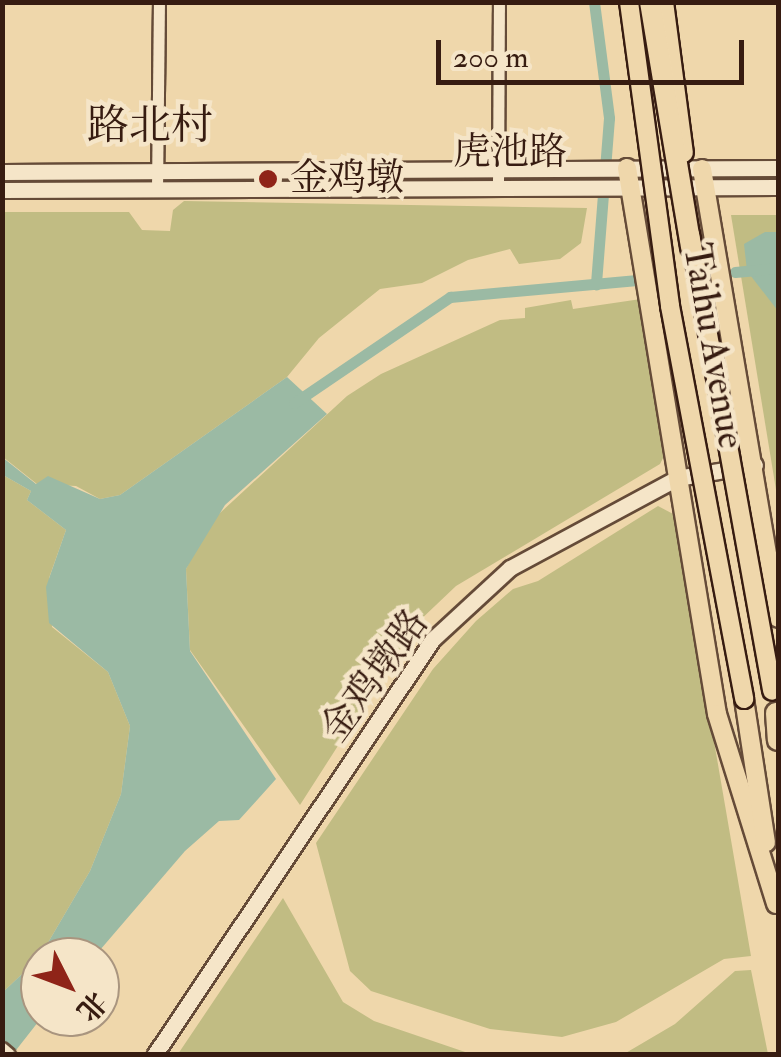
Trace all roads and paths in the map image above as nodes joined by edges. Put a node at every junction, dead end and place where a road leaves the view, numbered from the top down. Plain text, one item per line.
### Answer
1 (159, 2) edge
2 (500, 2) edge
3 (629, 2) edge
4 (650, 2) edge
5 (664, 2) edge
6 (498, 167) junction
7 (778, 168) edge
8 (157, 169) junction
9 (2, 172) edge
10 (621, 176) junction
11 (703, 177) junction
12 (498, 185) junction
13 (778, 187) edge
14 (2, 190) edge
15 (157, 190) junction
16 (691, 248) junction
17 (755, 465) junction
18 (677, 478) junction
19 (778, 618) edge
20 (777, 719) edge
21 (778, 740) edge
22 (777, 911) edge
23 (2, 1048) edge
24 (9, 1054) edge
25 (155, 1054) edge

1 - 8 street
2 - 6 street
3 - 22 main road, Taihu Avenue, bridge
4 - 16 highway, bridge
5 - 16 main road, Taihu Avenue, bridge
6 - 8 main road, 虎池路
6 - 10 main road, 虎池路
6 - 12 street
7 - 11 main road, 虎池路
8 - 9 main road, 虎池路
8 - 15 street
10 - 11 main road, 虎池路
10 - 12 main road, 虎池路
10 - 18 main road
11 - 13 main road, 虎池路
11 - 17 main road
12 - 15 main road, 虎池路
14 - 15 main road, 虎池路
16 - 20 main road, Taihu Avenue, bridge
17 - 18 main road, 金鸡墩路
17 - 19 main road
18 - 22 main road
18 - 25 main road, 金鸡墩路
20 - 21 highway
23 - 24 street

